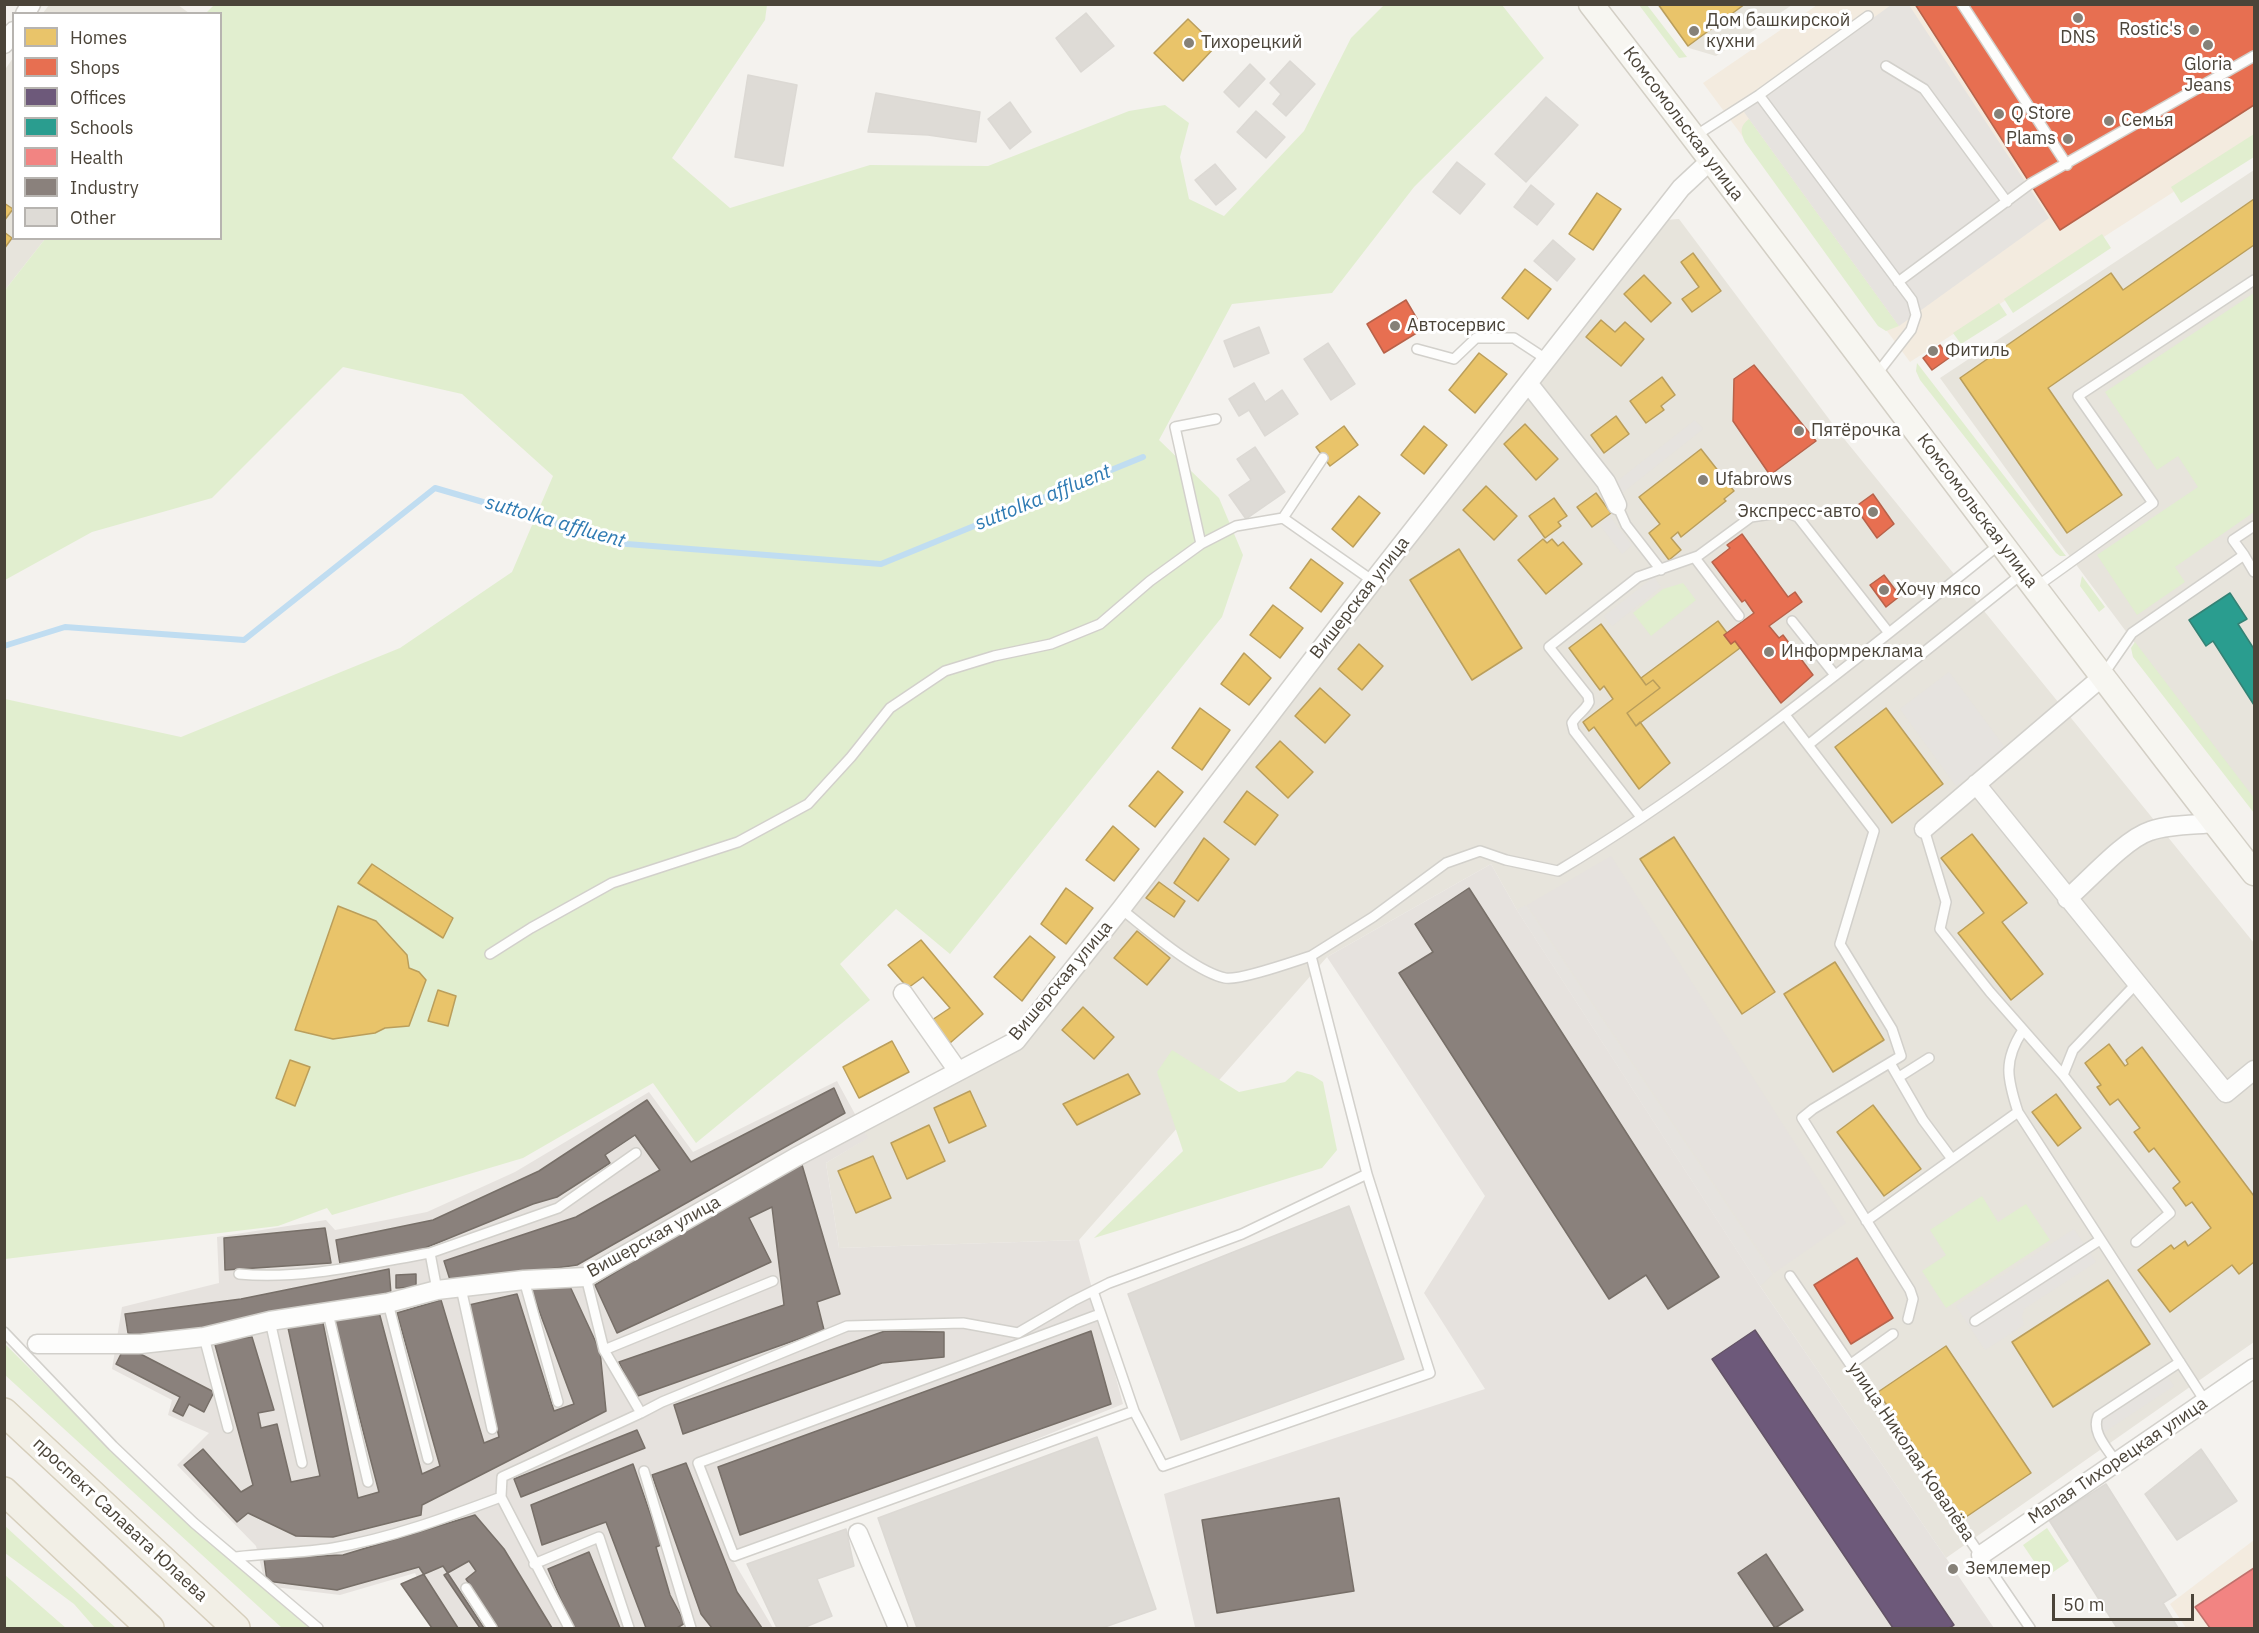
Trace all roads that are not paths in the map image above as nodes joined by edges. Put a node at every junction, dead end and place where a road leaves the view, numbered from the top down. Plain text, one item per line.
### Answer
1 (1591, 4) edge
2 (1962, 4) edge
3 (1868, 16) dead end
4 (2254, 56) edge
5 (1886, 66) dead end
6 (1759, 95) junction
7 (1694, 136) junction
8 (1711, 160) junction
9 (2067, 165) junction
10 (2007, 202) junction
11 (2254, 280) edge
12 (1898, 282) junction
13 (1418, 348) dead end
14 (1546, 359) junction
15 (1875, 376) junction
16 (1528, 383) junction
17 (1216, 419) dead end
18 (1323, 458) dead end
19 (1617, 505) joint
20 (1283, 518) junction
21 (2254, 526) edge
22 (1201, 544) junction
23 (2000, 544) junction
24 (2244, 555) junction
25 (1695, 558) junction
26 (1661, 570) junction
27 (2254, 572) edge
28 (2030, 580) junction
29 (1373, 581) junction
30 (1739, 616) dead end
31 (1792, 621) dead end
32 (1889, 633) junction
33 (1835, 675) junction
34 (2102, 677) junction
35 (1785, 715) junction
36 (1808, 745) junction
37 (1976, 784) junction
38 (1641, 817) junction
39 (2215, 823) junction
40 (1924, 829) joint
41 (2254, 873) edge
42 (2067, 899) junction
43 (1121, 909) junction
44 (490, 954) dead end
45 (1311, 956) junction
46 (2136, 984) junction
47 (903, 993) dead end
48 (2023, 1029) junction
49 (1929, 1058) dead end
50 (1890, 1063) junction
51 (2254, 1070) edge
52 (958, 1071) junction
53 (2063, 1075) junction
54 (1899, 1077) junction
55 (2018, 1112) junction
56 (636, 1153) dead end
57 (1952, 1160) junction
58 (1367, 1174) junction
59 (1866, 1221) junction
60 (2100, 1240) junction
61 (2136, 1242) dead end
62 (430, 1253) junction
63 (239, 1274) dead end
64 (1790, 1276) dead end
65 (586, 1277) junction
66 (524, 1280) junction
67 (773, 1281) dead end
68 (460, 1288) junction
69 (437, 1290) junction
70 (1092, 1291) junction
71 (388, 1303) junction
72 (328, 1313) junction
73 (1101, 1314) junction
74 (1908, 1319) dead end
75 (1975, 1321) dead end
76 (270, 1322) junction
77 (4, 1332) edge
78 (1893, 1334) dead end
79 (204, 1337) junction
80 (37, 1344) dead end
81 (604, 1350) junction
82 (2180, 1362) junction
83 (1851, 1364) junction
84 (2254, 1368) edge
85 (2205, 1401) junction
86 (558, 1402) dead end
87 (1134, 1411) junction
88 (4, 1412) edge
89 (641, 1413) junction
90 (228, 1428) dead end
91 (492, 1429) dead end
92 (428, 1459) dead end
93 (2116, 1462) junction
94 (302, 1463) dead end
95 (644, 1471) dead end
96 (368, 1482) dead end
97 (4, 1491) edge
98 (501, 1497) junction
99 (858, 1533) dead end
100 (1981, 1555) junction
101 (236, 1557) junction
102 (534, 1564) junction
103 (466, 1588) dead end
104 (630, 1628) edge
105 (150, 1629) edge
106 (236, 1629) edge
107 (318, 1629) edge
108 (492, 1629) edge
109 (569, 1629) edge
110 (691, 1629) edge
111 (898, 1629) edge
112 (2030, 1629) edge

1 - 7 main road, Комсомольская улица
2 - 9 lane
3 - 6 lane
4 - 9 lane
5 - 10 lane
6 - 7 lane
6 - 12 lane
7 - 8 main road, Комсомольская улица
8 - 14 street, Вишерская улица
8 - 15 main road, Комсомольская улица
9 - 10 lane
10 - 12 lane
11 - 28 lane
12 - 15 lane
13 - 14 lane
14 - 16 street, Вишерская улица
15 - 23 main road, Комсомольская улица
16 - 19 street
16 - 29 street, Вишерская улица
17 - 22 lane
18 - 20 lane
19 - 26 lane
20 - 22 lane
20 - 29 lane
21 - 24 lane
22 - 44 lane
23 - 28 main road, Комсомольская улица
23 - 32 lane
24 - 27 lane
24 - 34 lane
25 - 26 lane
25 - 30 lane
25 - 32 lane
26 - 38 lane
28 - 34 main road, Комсомольская улица
28 - 36 lane
29 - 43 street, Вишерская улица
31 - 33 lane
32 - 33 lane
33 - 35 lane
34 - 37 street
34 - 39 main road, Комсомольская улица
35 - 36 lane
35 - 38 lane
36 - 50 lane
37 - 40 street
37 - 42 street
38 - 45 lane
39 - 41 main road, Комсомольская улица
39 - 42 street
40 - 48 lane
42 - 46 street
43 - 45 lane
43 - 52 street, Вишерская улица
45 - 58 lane
46 - 51 street
46 - 53 lane
47 - 52 street
48 - 53 lane
48 - 55 lane
49 - 54 lane
50 - 54 lane
50 - 59 lane
52 - 65 street, Вишерская улица
53 - 61 lane
54 - 57 lane
55 - 57 lane
55 - 60 lane
56 - 62 lane
57 - 59 lane
58 - 70 lane
58 - 87 lane
59 - 74 lane
60 - 75 lane
60 - 82 lane
62 - 63 lane
62 - 69 lane
64 - 83 lane, улица Николая Ковалёва
65 - 66 street, Вишерская улица
65 - 81 lane
66 - 68 street, Вишерская улица
66 - 86 lane
67 - 81 lane
68 - 69 street, Вишерская улица
68 - 91 lane
69 - 71 street, Вишерская улица
70 - 73 lane
70 - 89 lane
71 - 72 street, Вишерская улица
71 - 92 lane
72 - 76 street, Вишерская улица
72 - 96 lane
73 - 87 lane
73 - 87 lane
76 - 79 street, Вишерская улица
76 - 94 lane
77 - 101 lane
78 - 83 lane
79 - 80 street, Вишерская улица
79 - 90 lane
81 - 89 lane
82 - 85 lane
82 - 93 lane
83 - 100 lane, улица Николая Ковалёва
84 - 85 street, Малая Тихорецкая улица
85 - 93 street, Малая Тихорецкая улица
88 - 106 main road, проспект Салавата Юлаева
89 - 98 lane
93 - 100 street, Малая Тихорецкая улица
95 - 110 lane
97 - 105 main road
98 - 101 lane
98 - 102 lane
99 - 111 street
100 - 112 lane, улица Николая Ковалёва
101 - 107 lane
102 - 104 lane
102 - 109 lane
103 - 108 lane

